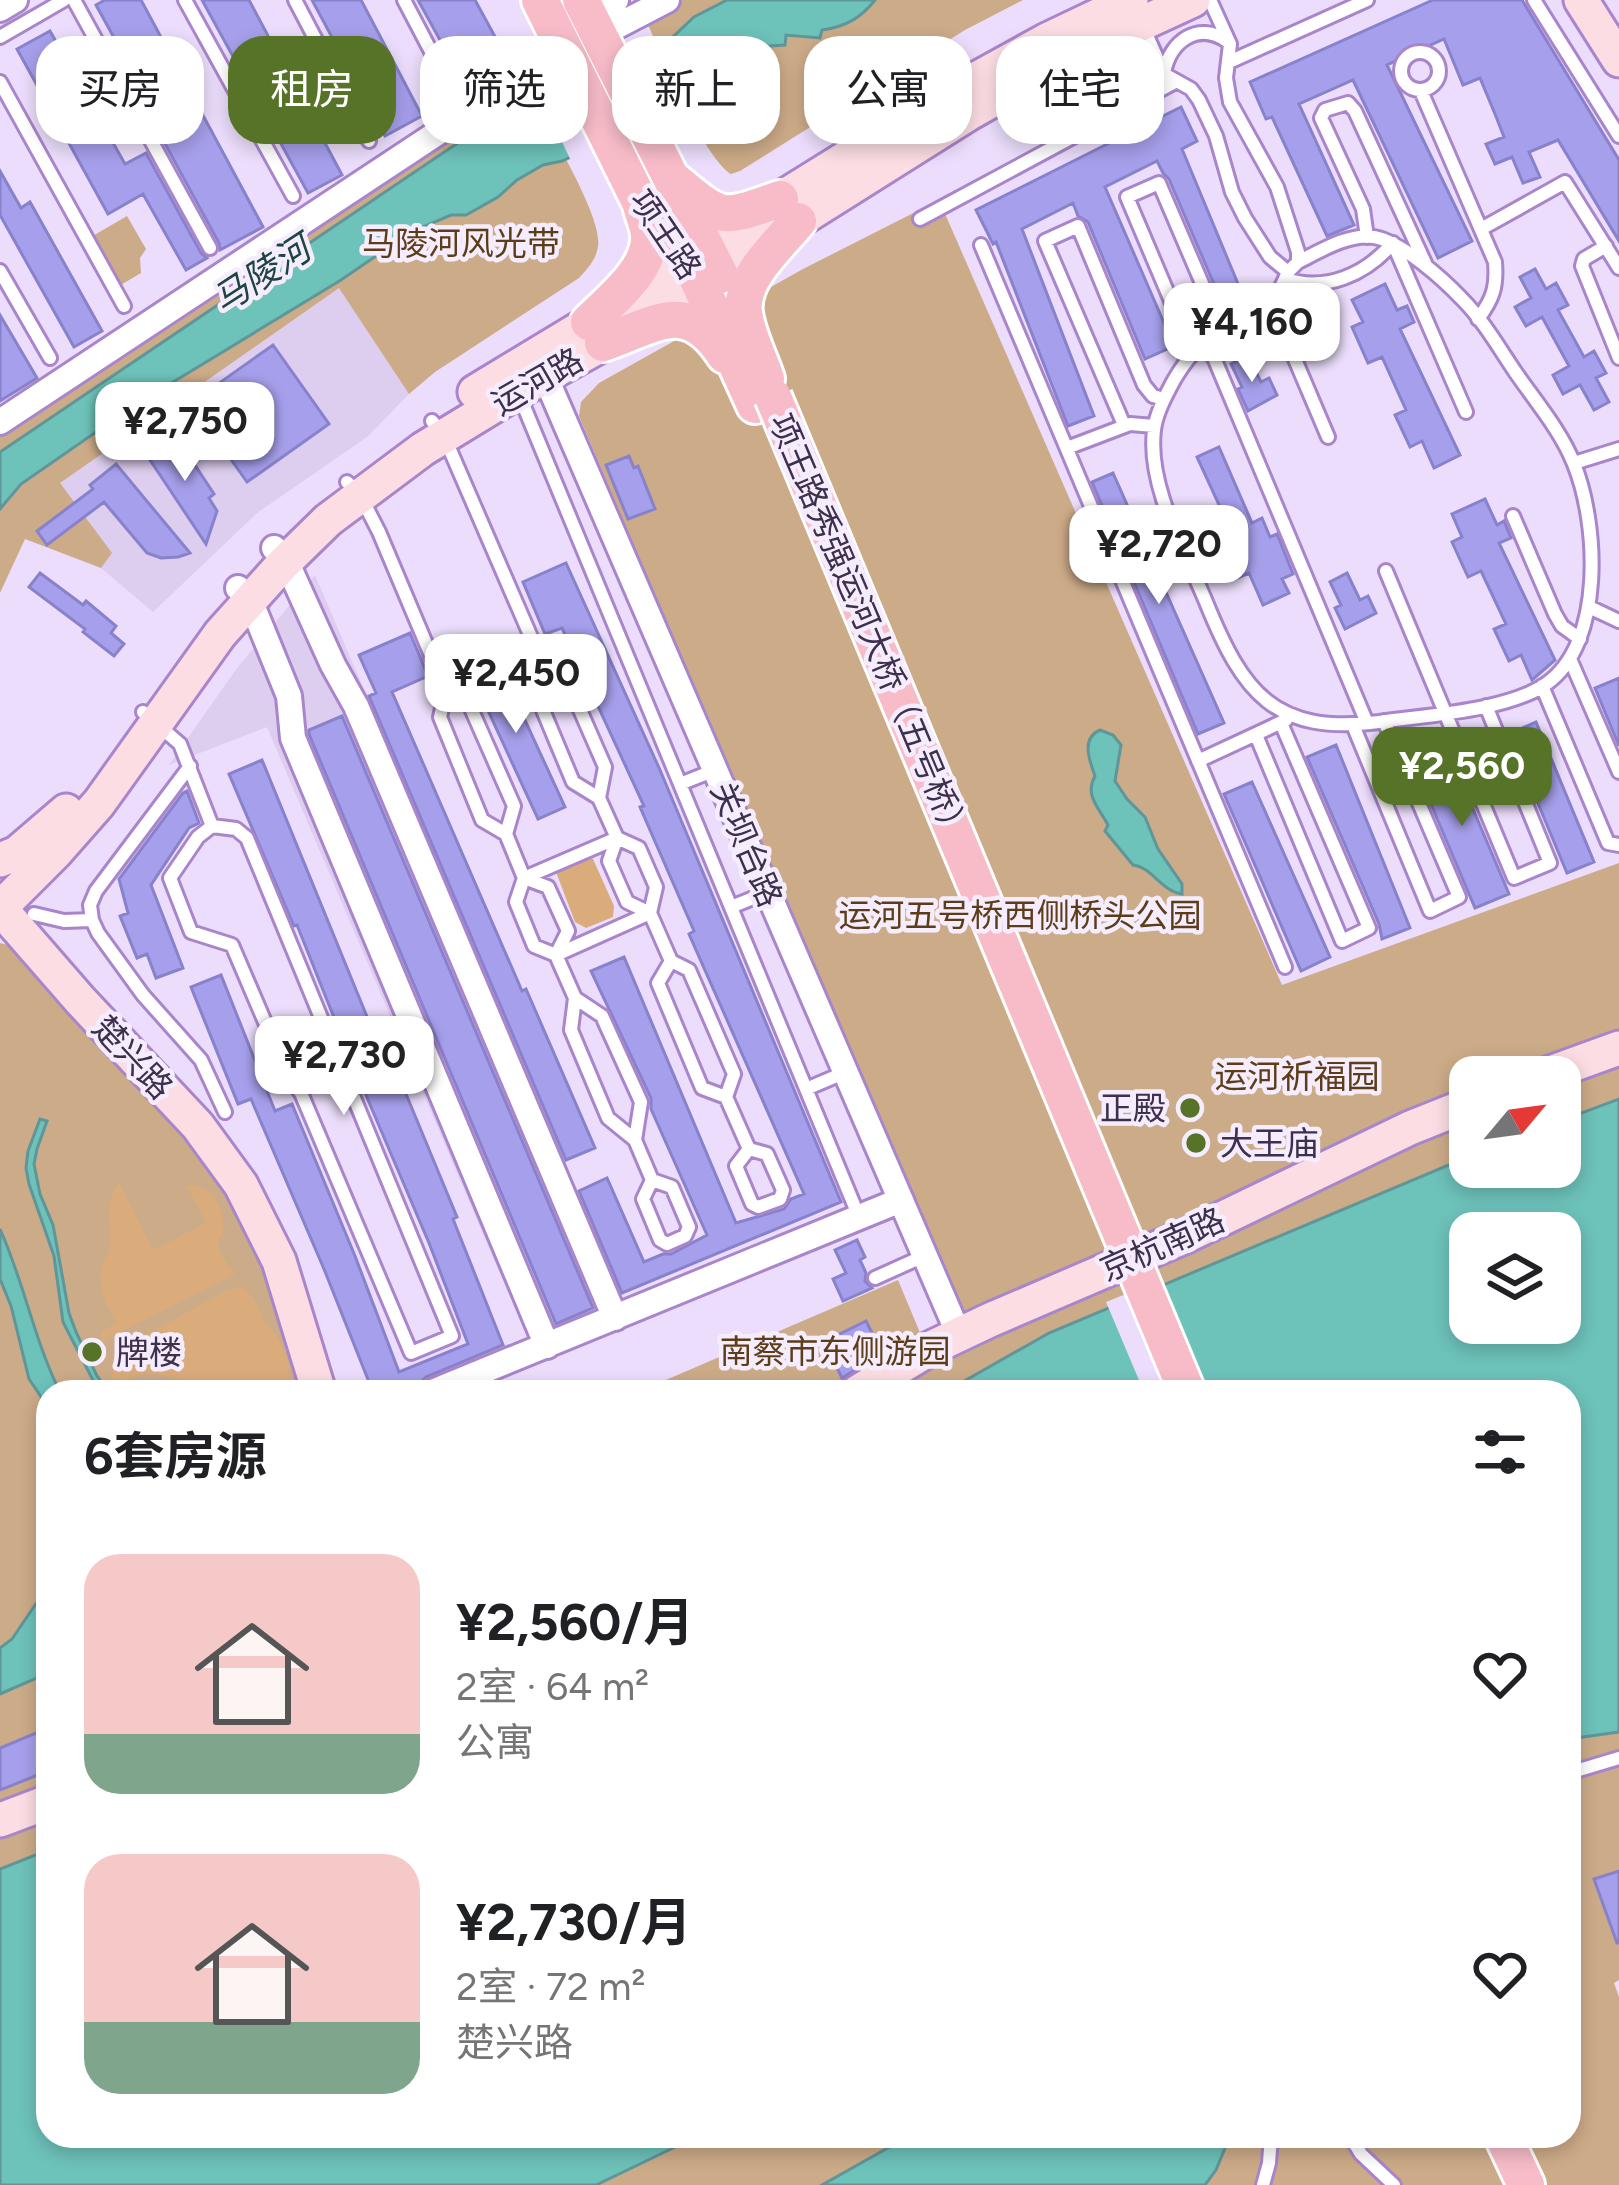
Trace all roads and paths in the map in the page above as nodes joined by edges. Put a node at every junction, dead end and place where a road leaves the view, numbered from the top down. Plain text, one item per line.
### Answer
1 (15, 0) edge
2 (64, 0) edge
3 (74, 0) edge
4 (185, 0) edge
5 (295, 0) edge
6 (404, 0) edge
7 (540, 0) edge
8 (668, 0) edge
9 (1193, 0) edge
10 (1210, 0) edge
11 (1367, 0) edge
12 (1534, 0) edge
13 (1581, 0) edge
14 (1135, 8) edge
15 (0, 9) edge
16 (596, 12) edge
17 (314, 36) edge
18 (423, 36) edge
19 (559, 36) edge
20 (0, 37) edge
21 (1230, 44) junction
22 (1619, 60) edge
23 (1229, 62) junction
24 (1169, 78) junction
25 (0, 82) edge
26 (1421, 91) dead end
27 (588, 95) edge
28 (1619, 136) edge
29 (421, 144) edge
30 (667, 174) junction
31 (293, 196) dead end
32 (640, 202) junction
33 (789, 210) junction
34 (920, 219) dead end
35 (1481, 229) junction
36 (1367, 237) junction
37 (1393, 243) junction
38 (981, 245) dead end
39 (1606, 246) junction
40 (210, 248) dead end
41 (1427, 268) junction
42 (1619, 268) edge
43 (705, 269) junction
44 (0, 271) edge
45 (1290, 271) junction
46 (1271, 305) junction
47 (124, 306) dead end
48 (1478, 319) junction
49 (1222, 330) junction
50 (596, 333) junction
51 (1201, 346) junction
52 (50, 358) dead end
53 (1619, 358) edge
54 (533, 373) junction
55 (761, 394) junction
56 (1164, 399) junction
57 (1466, 412) dead end
58 (0, 422) edge
59 (1124, 425) junction
60 (1154, 426) junction
61 (438, 428) junction
62 (1328, 437) dead end
63 (1067, 448) junction
64 (1619, 449) edge
65 (1574, 463) junction
66 (354, 488) junction
67 (1513, 516) dead end
68 (621, 552) junction
69 (280, 554) junction
70 (590, 565) junction
71 (1386, 571) dead end
72 (244, 594) junction
73 (1589, 607) junction
74 (1619, 621) edge
75 (1580, 639) junction
76 (534, 644) junction
77 (1570, 659) junction
78 (1542, 686) junction
79 (446, 692) junction
80 (1486, 706) junction
81 (1444, 712) junction
82 (150, 717) junction
83 (1287, 720) junction
84 (1384, 721) junction
85 (1360, 724) junction
86 (1256, 735) junction
87 (1198, 761) junction
88 (190, 766) junction
89 (715, 770) junction
90 (1619, 772) edge
91 (680, 784) junction
92 (599, 798) junction
93 (74, 817) junction
94 (212, 826) junction
95 (506, 834) junction
96 (617, 838) junction
97 (1619, 845) edge
98 (0, 860) edge
99 (524, 878) junction
100 (0, 879) edge
101 (768, 892) junction
102 (731, 907) junction
103 (650, 913) junction
104 (13, 914) edge
105 (92, 920) junction
106 (556, 955) junction
107 (670, 961) junction
108 (1285, 967) dead end
109 (575, 998) junction
110 (1619, 1048) edge
111 (1581, 1062) edge
112 (846, 1072) junction
113 (806, 1089) junction
114 (726, 1096) junction
115 (225, 1112) dead end
116 (1449, 1113) edge
117 (635, 1140) junction
118 (749, 1149) junction
119 (652, 1180) junction
120 (901, 1200) junction
121 (859, 1217) junction
122 (925, 1256) junction
123 (875, 1278) dead end
124 (615, 1318) junction
125 (959, 1335) junction
126 (547, 1346) junction
127 (315, 1380) edge
128 (461, 1380) edge
129 (879, 1380) edge
130 (1158, 1380) edge
131 (1182, 1380) edge
132 (1619, 1758) edge
133 (1581, 1769) edge
134 (36, 1806) edge
135 (0, 1820) edge
136 (1270, 2148) edge
137 (1357, 2148) edge
138 (1482, 2148) edge
139 (1509, 2148) edge
140 (1262, 2185) edge
141 (1394, 2185) edge
142 (1499, 2185) edge
143 (1526, 2185) edge

1 - 15 street
2 - 20 lane
3 - 40 lane
4 - 31 lane
5 - 17 lane
6 - 18 lane
7 - 19 main road, 项王路
8 - 16 street
9 - 14 street, 运河路
10 - 21 lane
11 - 23 lane
12 - 28 lane
13 - 22 street
14 - 24 lane
14 - 33 street, 运河路
16 - 30 main road, 项王路
21 - 23 lane
21 - 24 lane
23 - 45 lane
24 - 34 lane
24 - 45 lane
25 - 47 lane
26 - 35 lane
27 - 32 main road, 项王路
29 - 58 street
30 - 33 main road
30 - 43 main road, 项王路
32 - 43 main road, 项王路
32 - 50 main road
33 - 43 street, 运河路
33 - 55 main road
35 - 39 lane
35 - 48 lane
36 - 37 lane
36 - 41 lane
36 - 45 lane
37 - 41 lane
37 - 45 lane
37 - 57 lane
38 - 63 lane
39 - 42 lane
39 - 53 lane
41 - 48 lane
43 - 50 street, 运河路
43 - 55 main road, 项王路
44 - 52 lane
45 - 46 lane
46 - 49 lane
46 - 62 lane
48 - 65 lane
49 - 51 lane
49 - 51 lane
50 - 54 street, 运河路
50 - 55 main road
51 - 56 lane
51 - 85 lane
54 - 61 street, 运河路
54 - 68 street, 关坝台路
54 - 70 lane
55 - 130 main road, 项王路秀强运河大桥（五号桥）
55 - 131 main road, 项王路秀强运河大桥（五号桥）, bridge
56 - 59 lane
56 - 60 lane
59 - 60 lane
59 - 63 lane
60 - 83 lane
61 - 66 street, 运河路
61 - 76 lane
63 - 87 lane
64 - 65 lane
65 - 73 lane
66 - 69 street, 运河路
66 - 79 lane
67 - 75 lane
68 - 70 lane
68 - 89 street, 关坝台路
69 - 72 street, 运河路
69 - 124 street
70 - 91 lane
71 - 81 lane
72 - 82 street, 运河路
72 - 126 street
73 - 74 lane
73 - 75 lane
75 - 77 lane
76 - 92 lane
76 - 92 lane
77 - 78 lane
77 - 90 lane
78 - 80 lane
78 - 97 lane
79 - 95 lane
79 - 95 lane
80 - 81 lane
80 - 81 lane
81 - 84 lane
82 - 88 lane
82 - 93 street, 运河路
83 - 85 lane
83 - 86 lane
83 - 86 lane
84 - 85 lane
84 - 85 lane
86 - 87 lane
87 - 108 lane
88 - 94 lane
88 - 105 lane
89 - 91 lane
89 - 101 street, 关坝台路
91 - 102 lane
92 - 96 lane
93 - 98 street
93 - 100 street, 运河路
93 - 104 street, 运河路
94 - 94 lane
95 - 99 lane
96 - 99 lane
96 - 103 lane
96 - 103 lane
99 - 106 lane
99 - 106 lane
101 - 102 lane
101 - 112 street, 关坝台路
102 - 113 lane
103 - 106 lane
103 - 107 lane
104 - 105 lane
104 - 127 street, 楚兴路
105 - 115 lane
106 - 109 lane
107 - 114 lane
107 - 114 lane
109 - 117 lane
109 - 117 lane
110 - 111 street
112 - 113 lane
112 - 120 street, 关坝台路
113 - 121 lane
114 - 118 lane
116 - 125 street, 京杭南路
117 - 119 lane
118 - 118 lane
119 - 119 lane
120 - 121 street
120 - 122 street, 关坝台路
121 - 124 street
122 - 123 lane
122 - 125 street, 关坝台路
124 - 126 street
125 - 129 street, 京杭南路
126 - 128 street
132 - 133 lane
134 - 135 street
136 - 140 lane
137 - 141 lane
138 - 142 main road
139 - 143 main road

